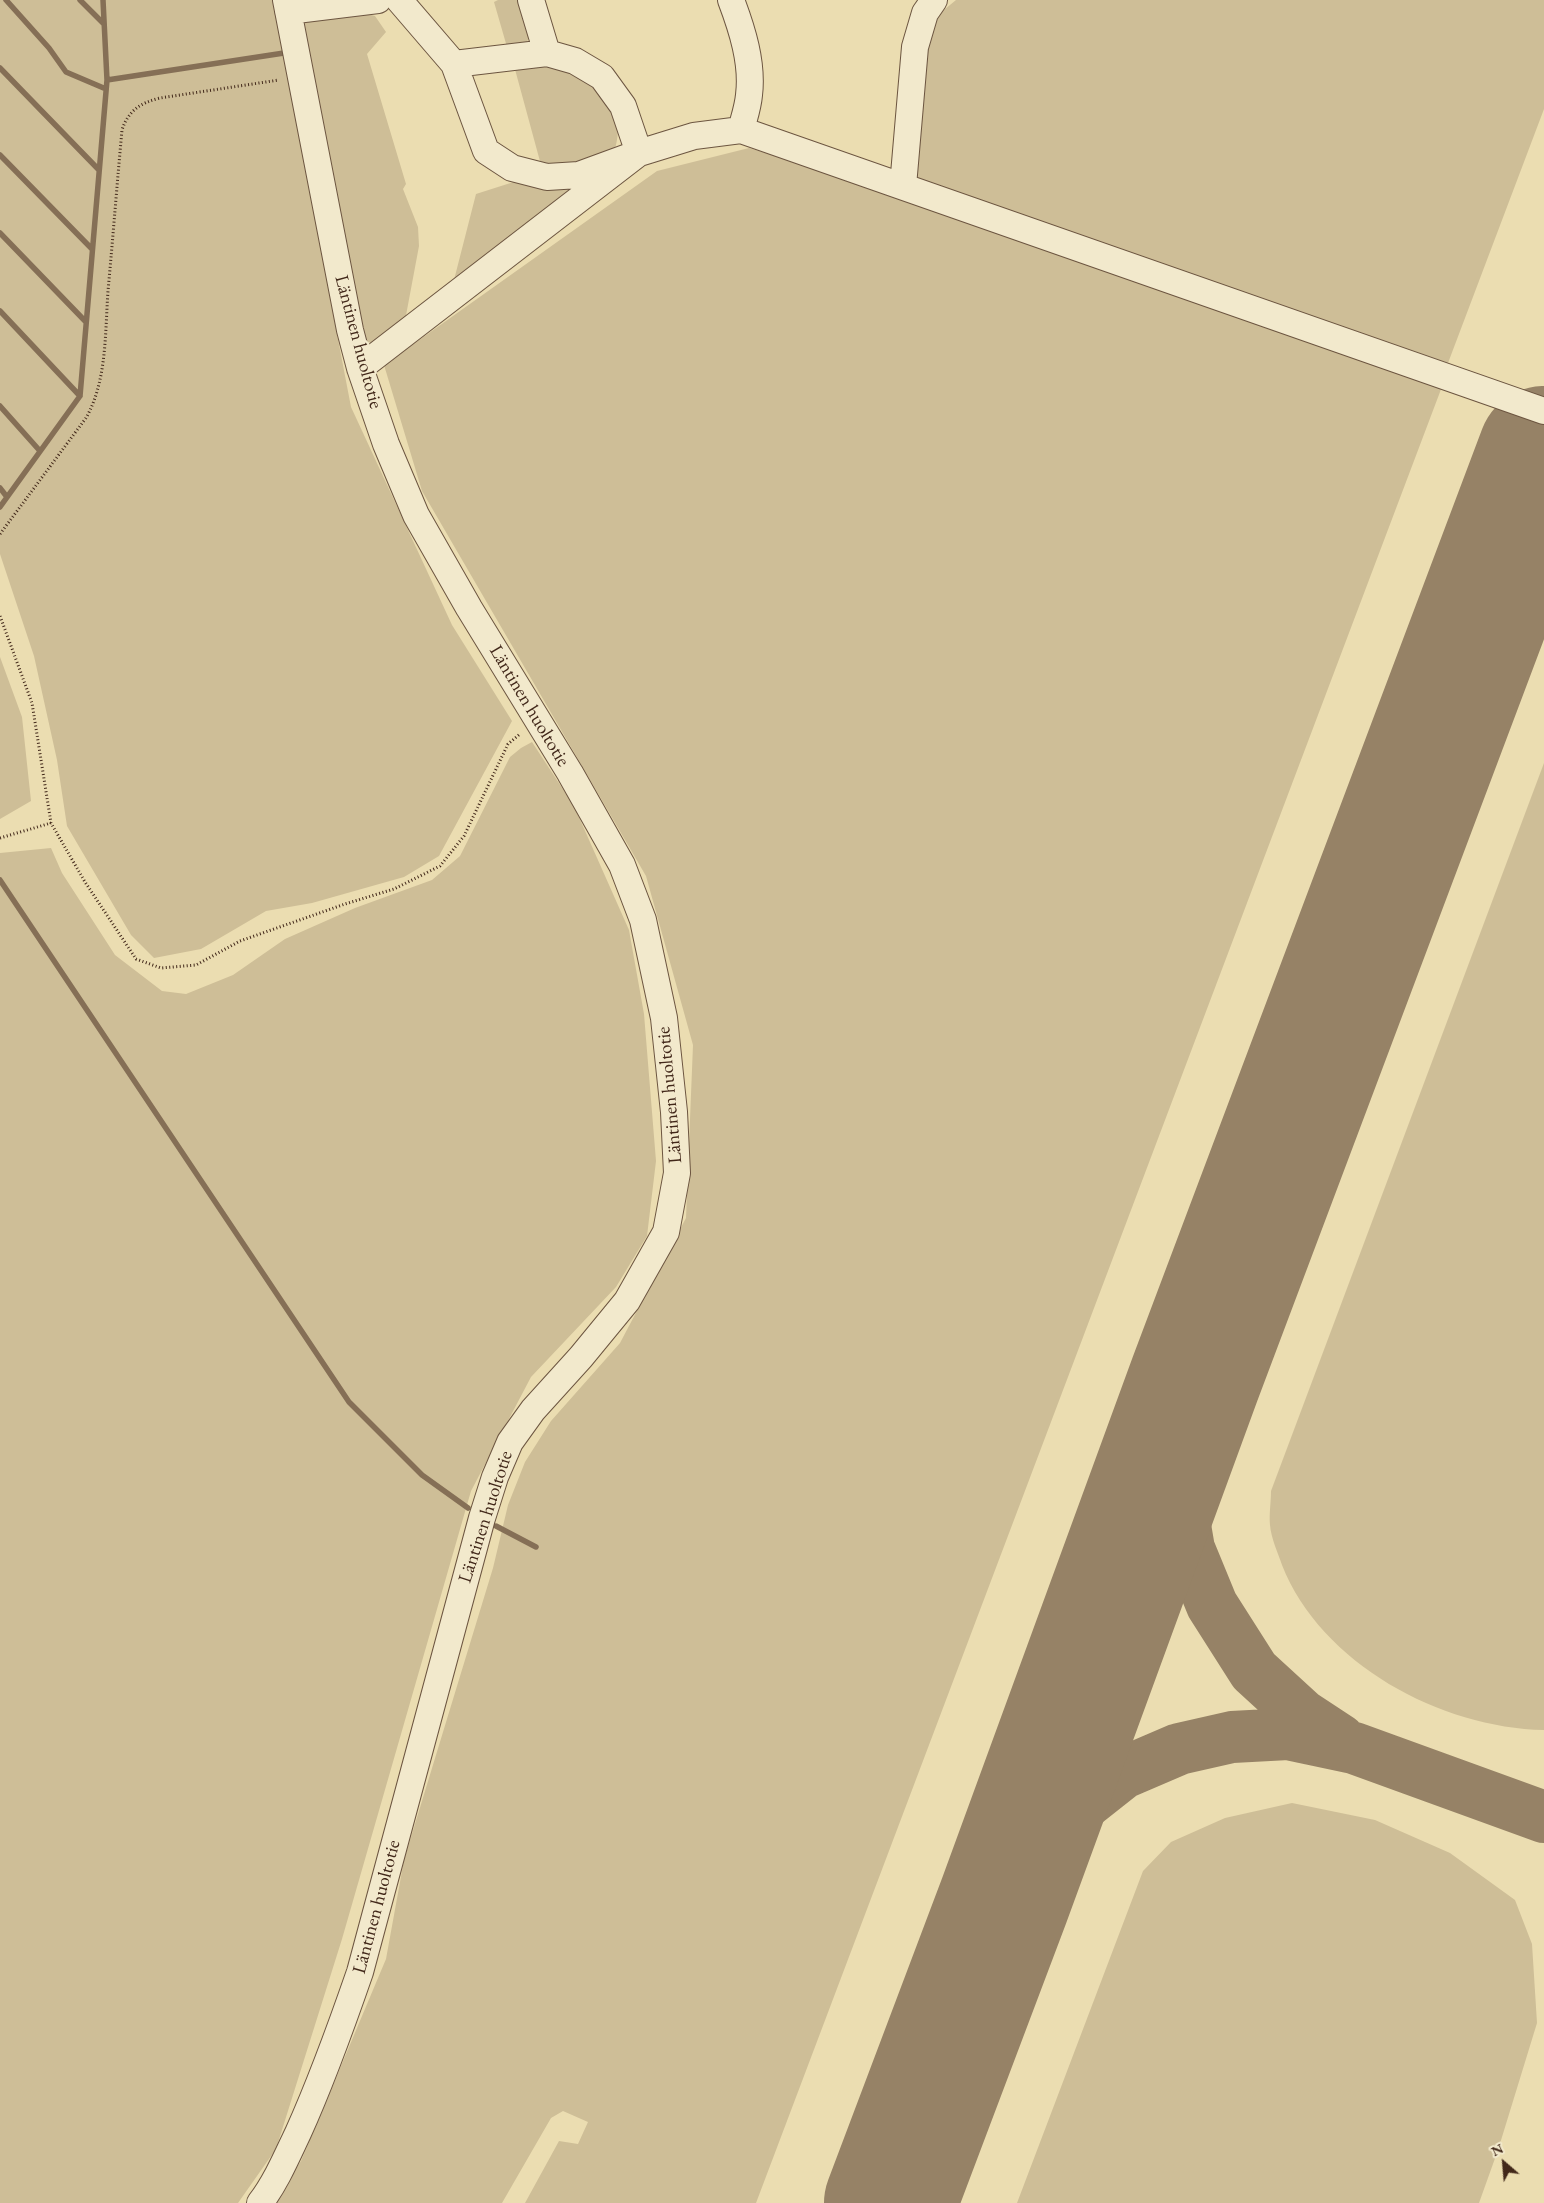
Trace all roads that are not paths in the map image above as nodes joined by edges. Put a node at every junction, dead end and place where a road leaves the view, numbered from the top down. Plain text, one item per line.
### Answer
1 (378, 0) edge
2 (399, 0) edge
3 (531, 0) edge
4 (731, 0) edge
5 (934, 0) edge
6 (287, 6) edge
7 (546, 53) junction
8 (454, 64) junction
9 (741, 130) junction
10 (639, 153) junction
11 (903, 186) junction
12 (360, 368) junction
13 (1544, 411) edge
14 (260, 2203) edge

1 - 6 lane
2 - 8 lane
3 - 7 lane
4 - 9 lane
5 - 11 lane
6 - 12 lane, Läntinen huoltotie
7 - 8 lane
7 - 10 lane
8 - 10 lane
9 - 10 lane
9 - 11 lane
10 - 12 lane
11 - 13 lane
12 - 14 lane, Läntinen huoltotie

